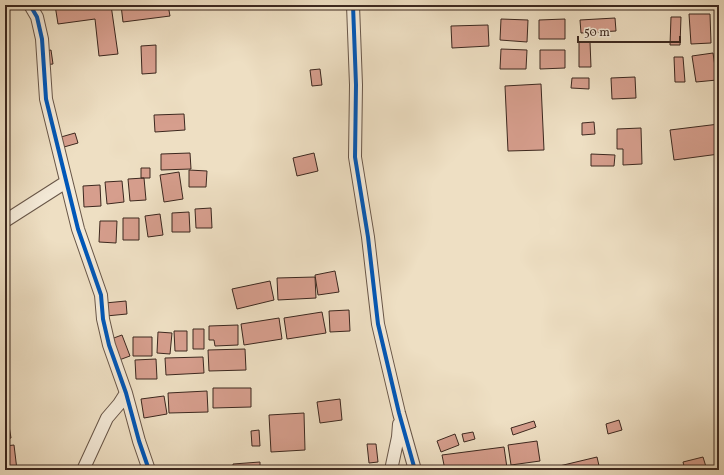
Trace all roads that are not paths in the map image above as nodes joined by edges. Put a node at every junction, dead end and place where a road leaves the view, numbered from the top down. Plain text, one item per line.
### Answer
1 (30, 5) edge
2 (353, 5) edge
3 (66, 182) junction
4 (5, 221) edge
5 (126, 393) junction
6 (399, 413) junction
7 (83, 470) edge
8 (149, 470) edge
9 (391, 470) edge
10 (415, 470) edge

1 - 3 street
2 - 6 street
3 - 4 street
3 - 5 street
5 - 7 street
5 - 8 street
6 - 9 street
6 - 10 street

